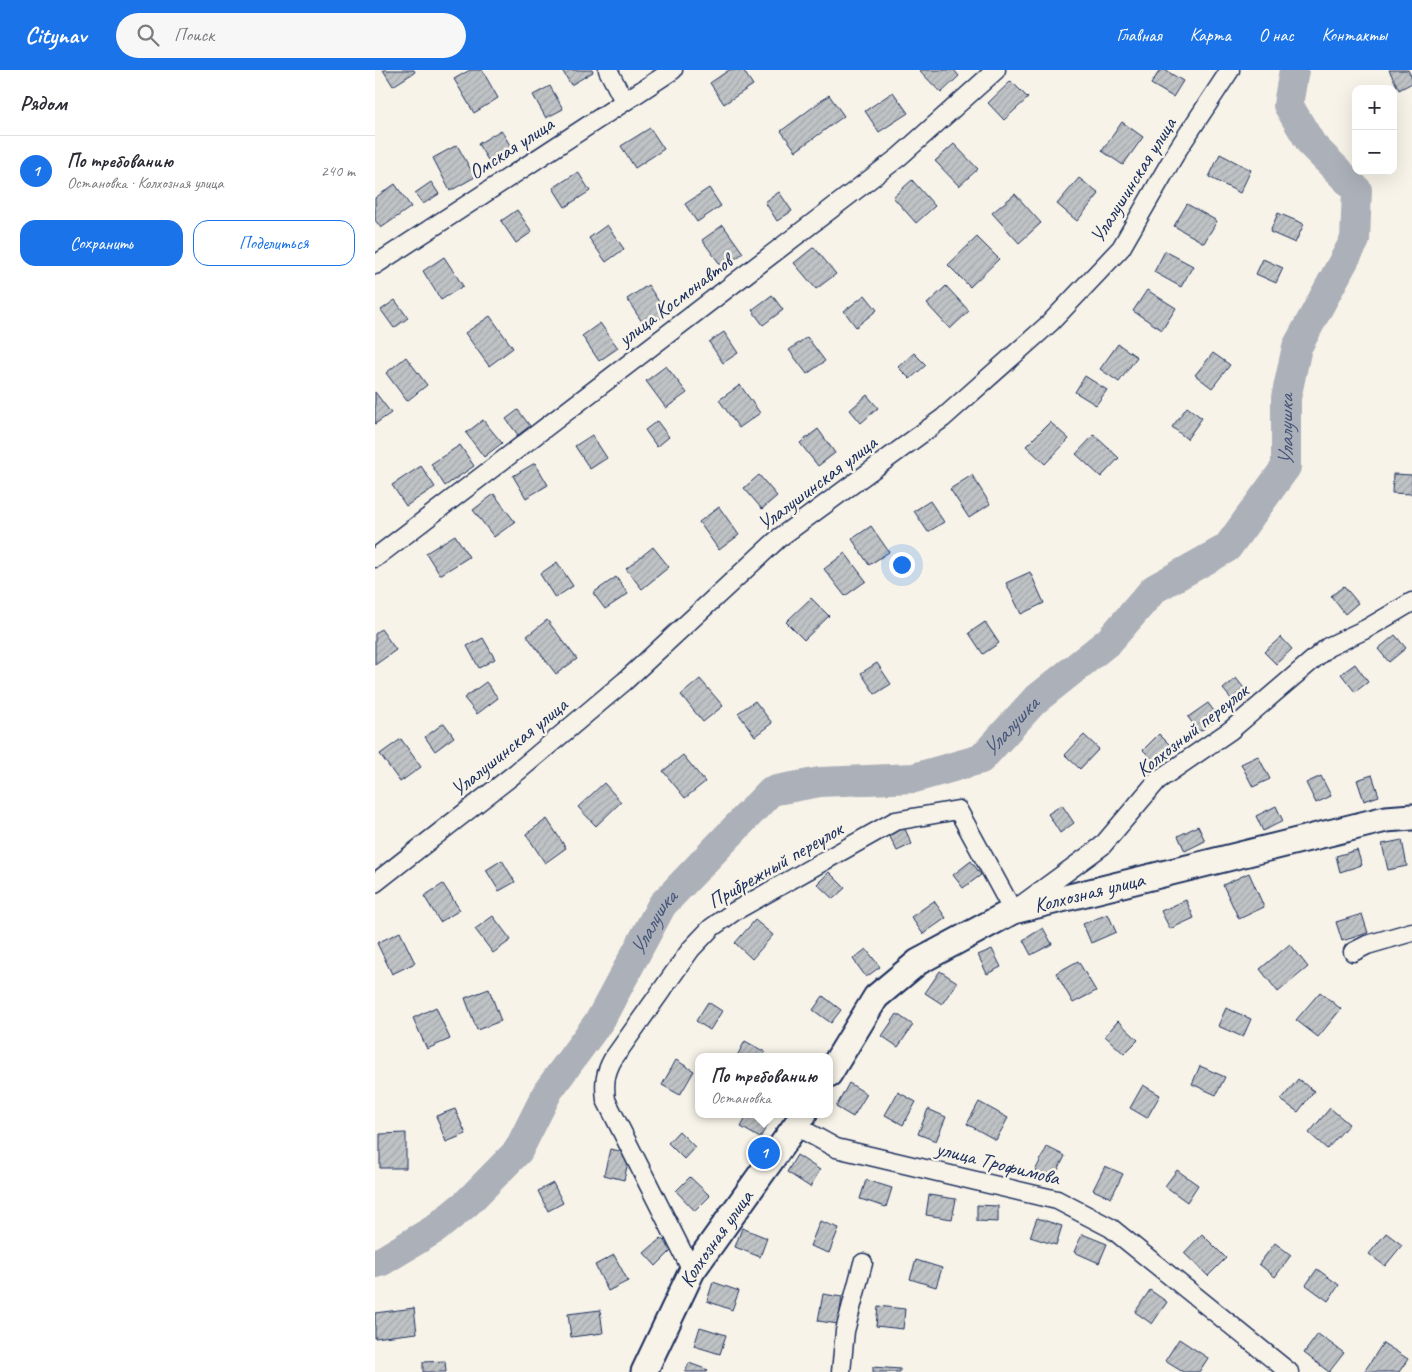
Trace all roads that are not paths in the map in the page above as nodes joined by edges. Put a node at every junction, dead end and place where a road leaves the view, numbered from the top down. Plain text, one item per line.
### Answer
1 (608, 70) edge
2 (673, 70) edge
3 (996, 70) edge
4 (1230, 70) edge
5 (624, 101) junction
6 (375, 265) edge
7 (375, 558) edge
8 (1412, 602) edge
9 (1412, 817) edge
10 (375, 883) edge
11 (1013, 911) junction
12 (1412, 932) edge
13 (1353, 952) dead end
14 (833, 1067) edge
15 (800, 1120) edge
16 (863, 1263) dead end
17 (692, 1271) junction
18 (644, 1372) edge
19 (841, 1372) edge
20 (1289, 1372) edge

1 - 5 street
2 - 5 street, Омская улица
3 - 7 street, улица Космонавтов
4 - 10 street, Улалушинская улица
5 - 6 street, Омская улица
8 - 11 street, Колхозный переулок
9 - 11 street, Колхозная улица
11 - 14 street, Колхозная улица
11 - 17 street, Прибрежный переулок
12 - 13 street
15 - 17 street, Колхозная улица
15 - 20 street, улица Трофимова
16 - 19 street
17 - 18 street, Колхозная улица

